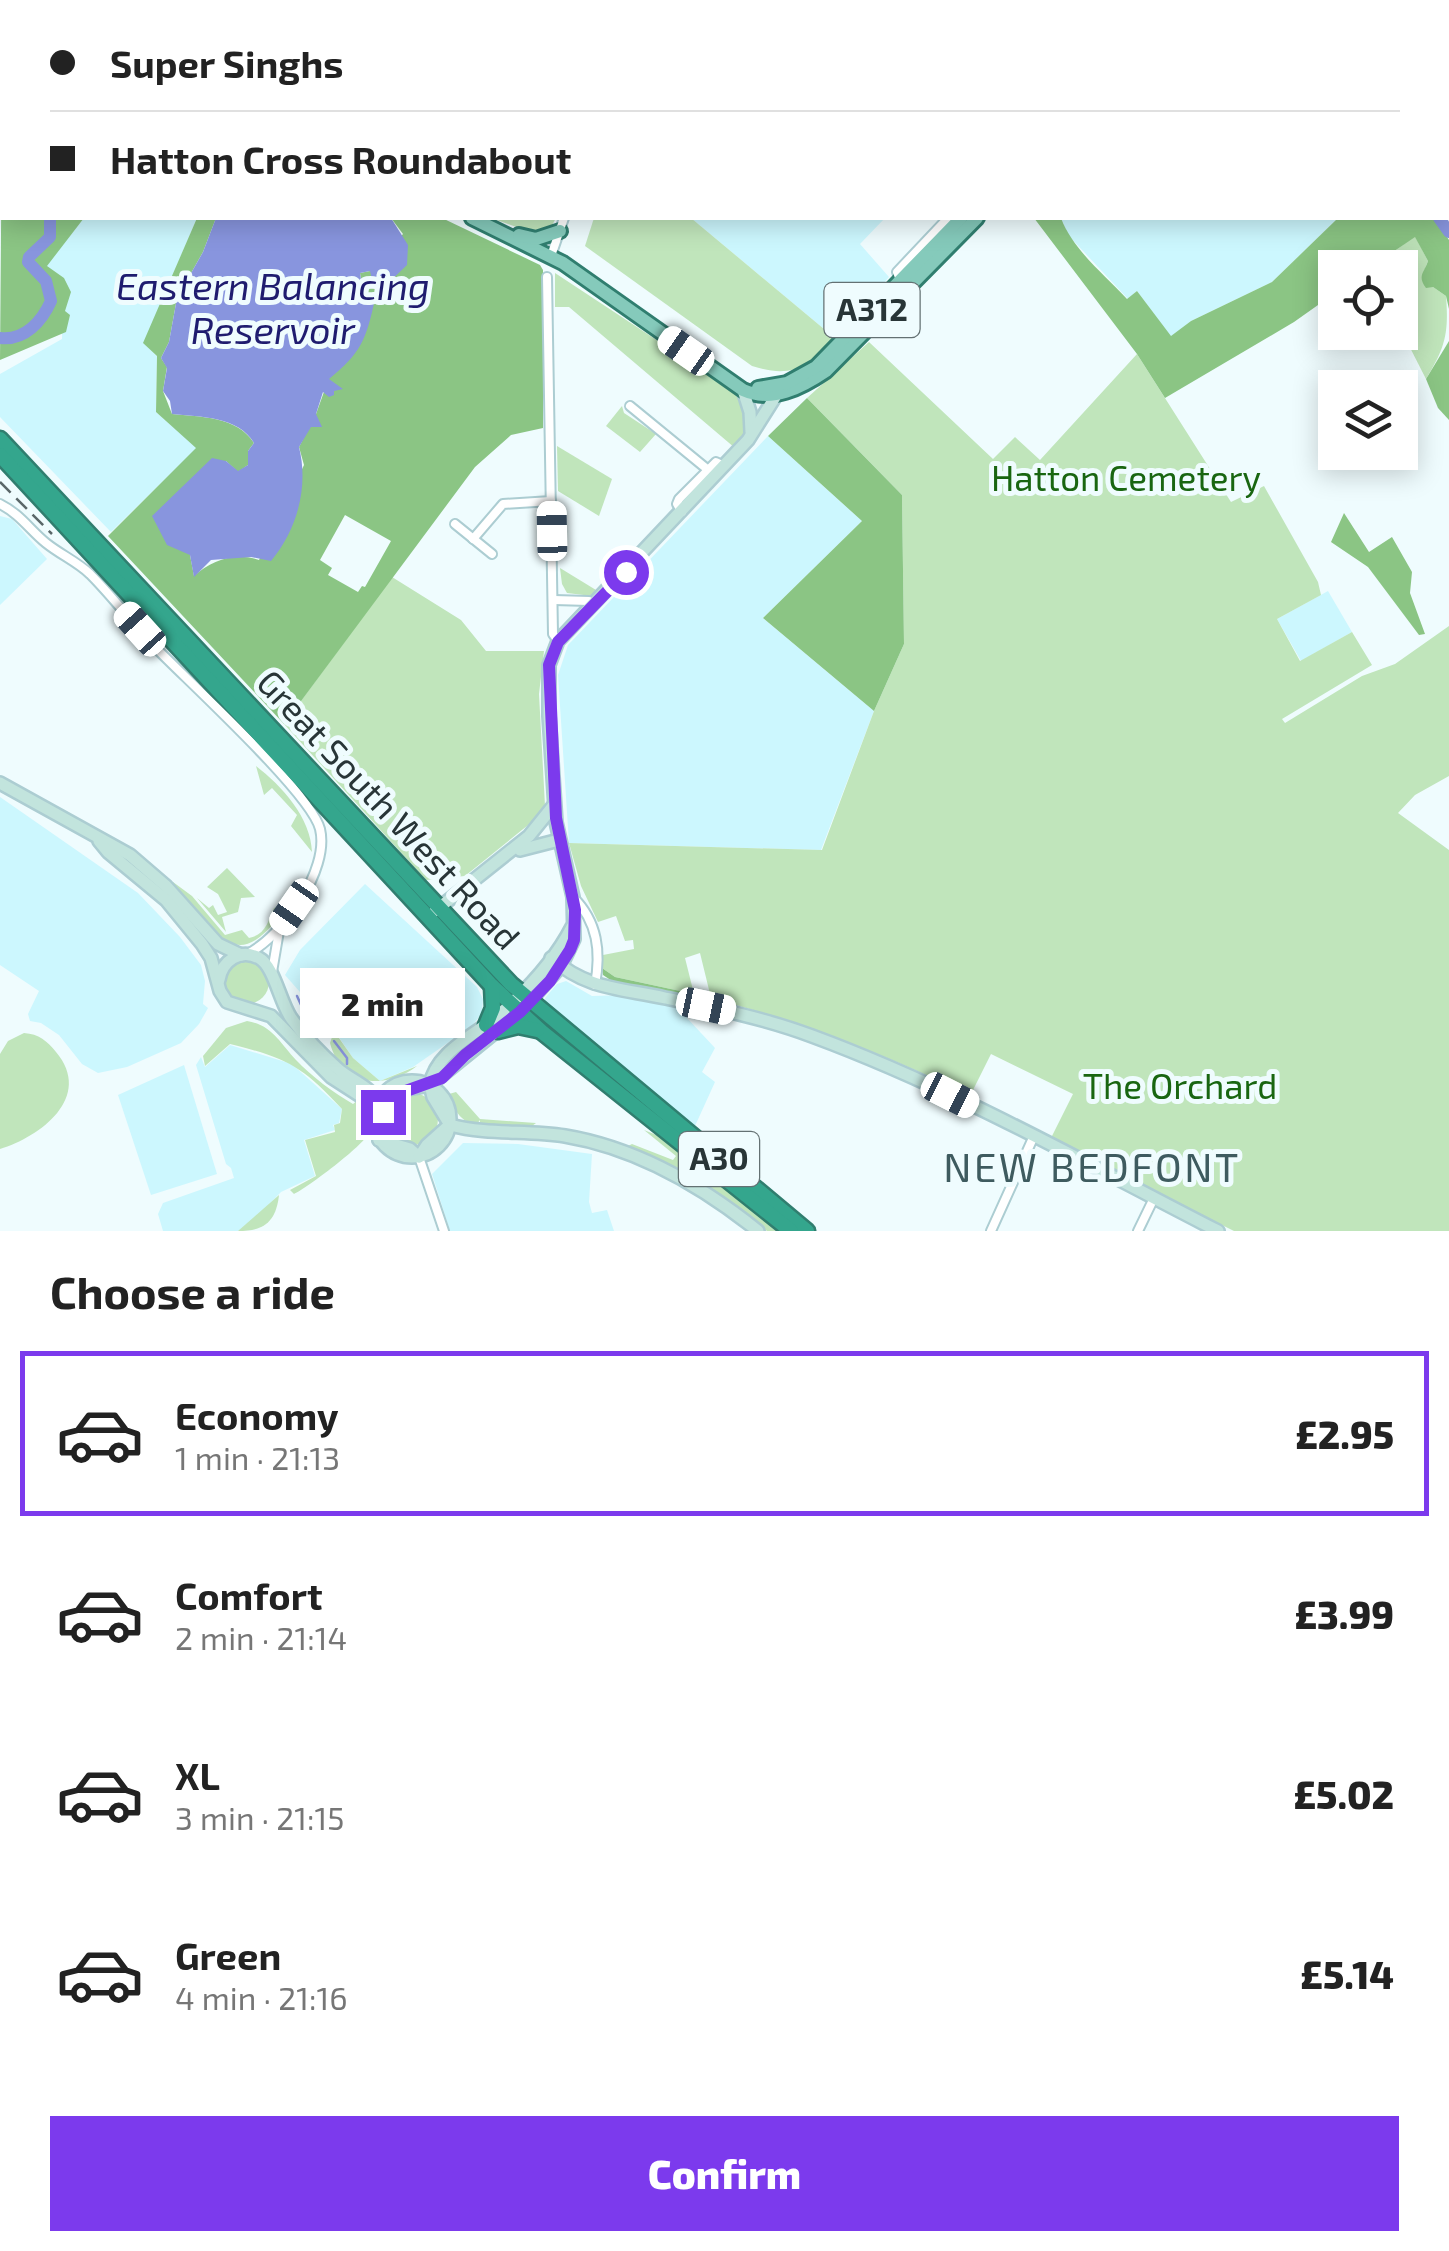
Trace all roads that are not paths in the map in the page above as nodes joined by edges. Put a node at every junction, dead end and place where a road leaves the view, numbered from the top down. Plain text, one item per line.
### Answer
1 (477, 220) edge
2 (946, 220) edge
3 (959, 220) edge
4 (974, 220) edge
5 (562, 224) edge
6 (506, 232) junction
7 (551, 256) junction
8 (548, 277) dead end
9 (904, 286) junction
10 (739, 387) junction
11 (762, 392) junction
12 (777, 394) junction
13 (630, 406) dead end
14 (753, 433) junction
15 (0, 438) edge
16 (0, 455) edge
17 (724, 466) junction
18 (708, 469) junction
19 (551, 501) junction
20 (1, 505) edge
21 (682, 512) junction
22 (455, 524) dead end
23 (473, 538) junction
24 (492, 554) dead end
25 (554, 600) junction
26 (594, 604) junction
27 (558, 642) junction
28 (0, 783) edge
29 (554, 804) junction
30 (558, 835) junction
31 (529, 836) junction
32 (99, 841) junction
33 (417, 885) junction
34 (457, 891) junction
35 (574, 897) junction
36 (438, 913) junction
37 (280, 927) junction
38 (244, 954) junction
39 (556, 962) junction
40 (272, 976) junction
41 (218, 984) junction
42 (492, 986) junction
43 (596, 986) junction
44 (518, 1004) junction
45 (251, 1009) junction
46 (492, 1028) junction
47 (542, 1032) junction
48 (430, 1085) junction
49 (378, 1101) junction
50 (450, 1126) junction
51 (1034, 1138) junction
52 (419, 1157) junction
53 (1154, 1198) junction
54 (444, 1231) edge
55 (758, 1231) edge
56 (791, 1231) edge
57 (807, 1231) edge
58 (991, 1231) edge
59 (1138, 1231) edge
60 (1218, 1231) edge

1 - 6 main road, A312
2 - 9 street
3 - 9 main road, A312
4 - 9 main road, A312
5 - 6 main road
5 - 7 street
6 - 7 main road, A312
7 - 10 main road, A312
8 - 19 street
9 - 11 main road, A312
9 - 12 main road, A312
10 - 11 main road, A312
10 - 14 street
11 - 12 main road, A312
11 - 14 street
12 - 14 street
13 - 18 street
14 - 17 street
15 - 33 highway, Great South West Road / A30
16 - 36 highway, Great South West Road / A30
17 - 18 street
17 - 21 street
18 - 21 street
19 - 23 street
19 - 25 street
20 - 37 street
21 - 26 street
22 - 23 street
23 - 24 street
25 - 26 street
25 - 27 street
26 - 27 street
27 - 29 street
28 - 32 street
29 - 30 street
29 - 31 street
30 - 31 street
30 - 35 street
30 - 36 street
31 - 34 street
32 - 38 street
32 - 41 street
33 - 34 street
33 - 36 highway, Great South West Road / A30
34 - 36 street
35 - 39 street
35 - 43 street
36 - 42 highway, Great South West Road / A30
36 - 44 highway, Great South West Road / A30
37 - 38 street
37 - 40 street
38 - 40 street
38 - 41 street
39 - 43 street
39 - 44 street
40 - 45 street
40 - 49 street
41 - 45 street
42 - 44 highway, Great South West Road / A30
42 - 46 highway
43 - 51 street
44 - 46 street
44 - 47 highway, Great South West Road / A30
44 - 57 highway, Great South West Road / A30
45 - 49 street
46 - 47 highway
46 - 48 street
47 - 56 highway, Great South West Road / A30
48 - 49 street
48 - 50 street
49 - 52 street
50 - 52 street
50 - 55 street
51 - 53 street
51 - 58 street
52 - 54 street
53 - 59 street
53 - 60 street

